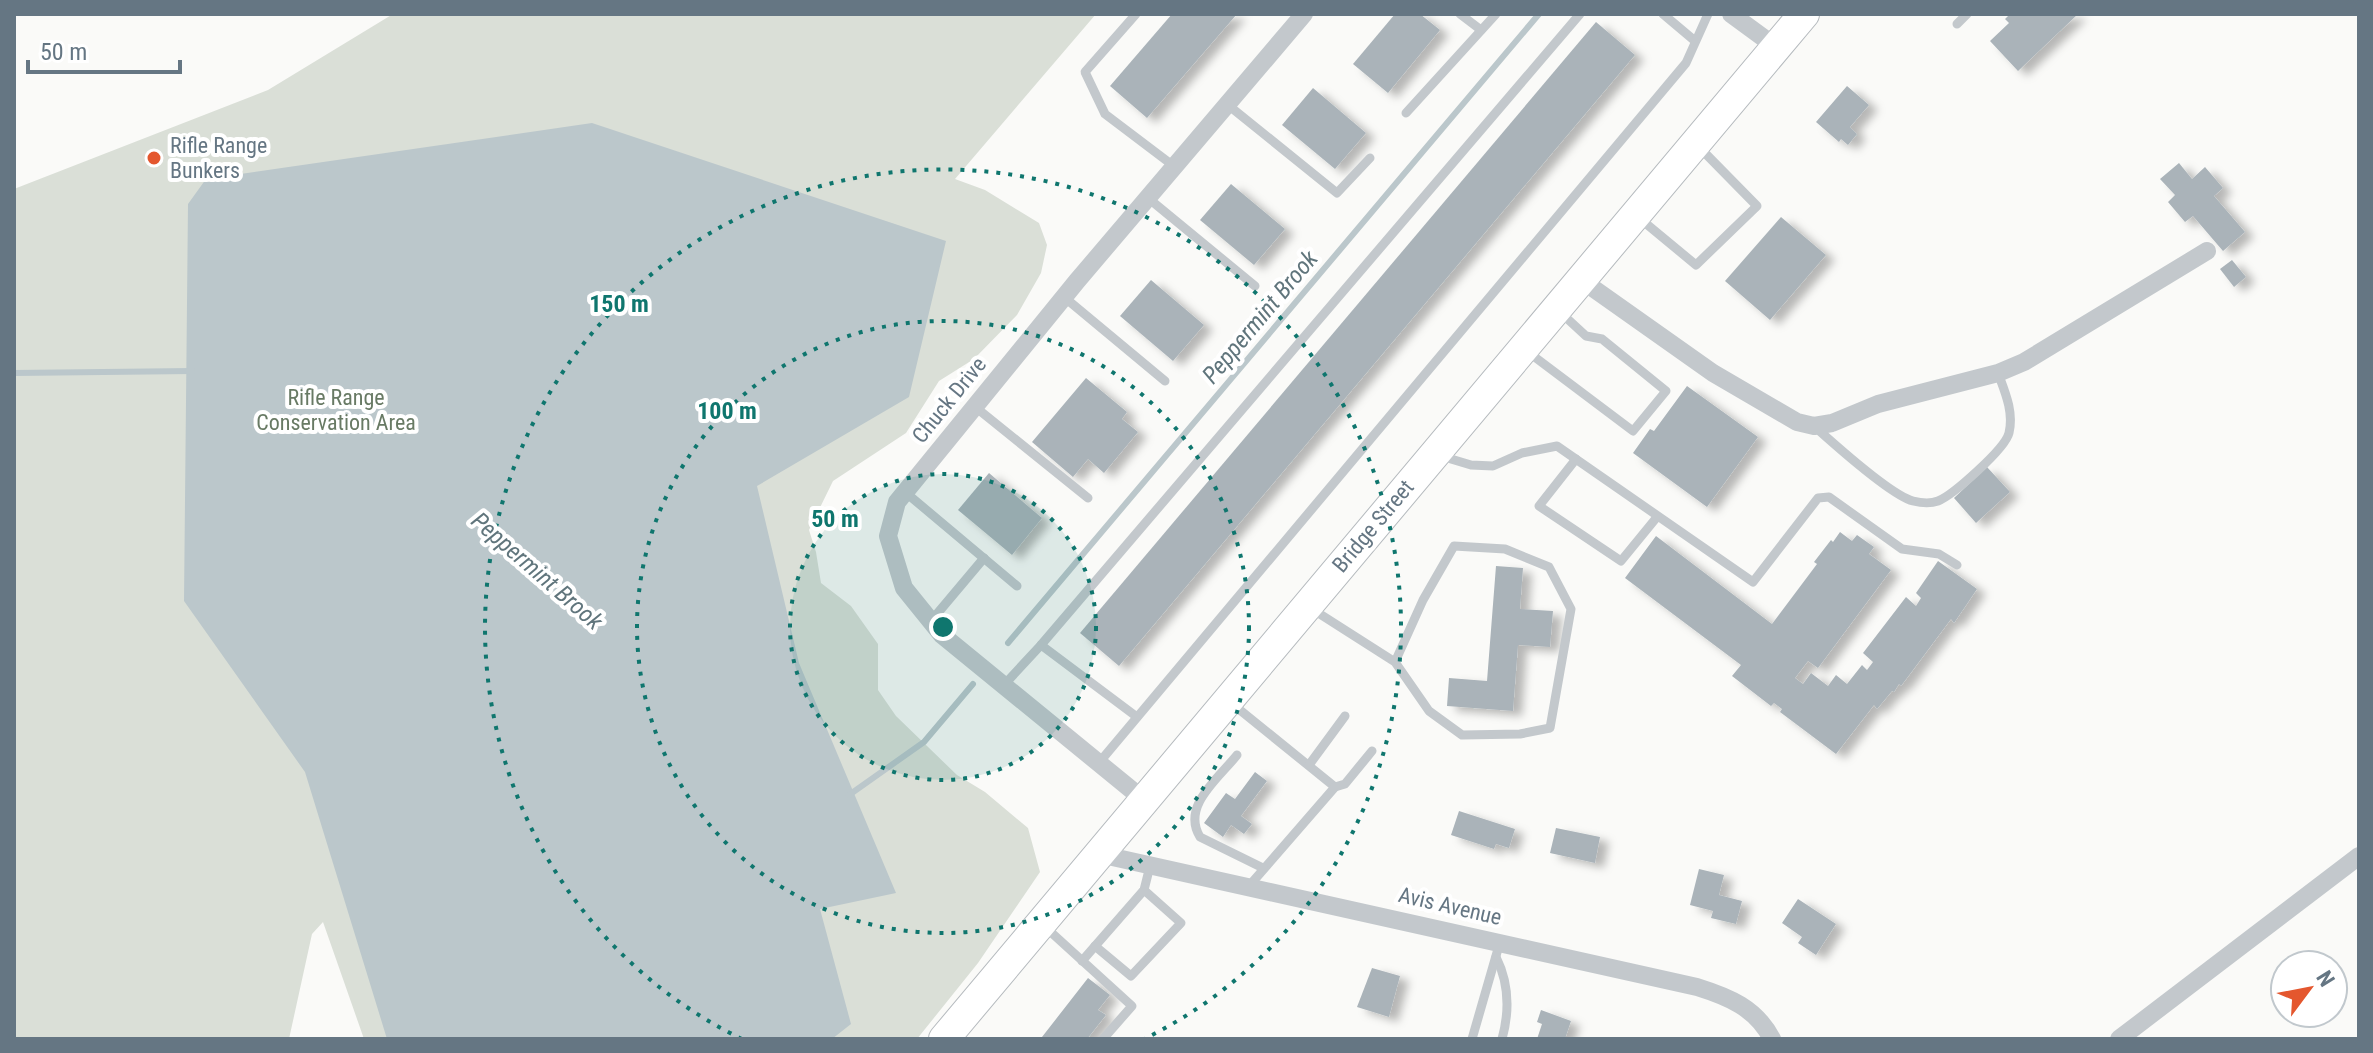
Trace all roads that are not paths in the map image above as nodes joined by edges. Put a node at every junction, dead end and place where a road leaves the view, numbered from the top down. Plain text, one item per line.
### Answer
1 (1136, 14) edge
2 (1304, 14) edge
3 (1460, 14) edge
4 (1496, 14) edge
5 (1580, 14) edge
6 (1663, 14) edge
7 (1708, 14) edge
8 (1731, 14) edge
9 (1804, 14) edge
10 (1967, 14) edge
11 (1957, 24) dead end
12 (1481, 30) junction
13 (1695, 41) junction
14 (1776, 47) junction
15 (1228, 105) junction
16 (1406, 113) dead end
17 (1695, 143) junction
18 (1370, 158) dead end
19 (1175, 167) junction
20 (1148, 198) junction
21 (1634, 214) junction
22 (2207, 251) dead end
23 (1580, 279) junction
24 (1255, 286) dead end
25 (1064, 297) junction
26 (1556, 308) junction
27 (1523, 348) junction
28 (1998, 373) junction
29 (1165, 381) dead end
30 (974, 406) junction
31 (1814, 426) junction
32 (1434, 453) junction
33 (1576, 459) junction
34 (905, 492) junction
35 (1088, 498) dead end
36 (1657, 517) junction
37 (984, 558) junction
38 (1957, 565) dead end
39 (1017, 586) dead end
40 (1307, 606) junction
41 (931, 621) junction
42 (1041, 645) junction
43 (1395, 662) junction
44 (1003, 686) junction
45 (1228, 700) junction
46 (1345, 716) dead end
47 (1137, 717) junction
48 (1372, 751) dead end
49 (1237, 755) dead end
50 (1098, 764) junction
51 (1309, 765) junction
52 (1335, 787) junction
53 (1144, 800) junction
54 (1099, 854) junction
55 (2359, 856) edge
56 (1150, 866) junction
57 (1263, 868) junction
58 (1249, 886) junction
59 (1144, 890) junction
60 (1041, 923) junction
61 (1095, 946) junction
62 (1498, 949) junction
63 (1082, 961) junction
64 (946, 1038) edge
65 (1103, 1039) edge
66 (1472, 1039) edge
67 (1502, 1039) edge
68 (1772, 1039) edge
69 (2119, 1039) edge

1 - 19 lane
2 - 15 street, Chuck Drive
3 - 12 lane
4 - 12 lane
5 - 42 lane
6 - 13 lane
7 - 13 lane
8 - 14 street
9 - 14 main road, Bridge Street
10 - 11 lane
12 - 16 lane
13 - 47 lane
14 - 17 main road, Bridge Street
15 - 18 lane
15 - 19 street, Chuck Drive
17 - 21 main road, Bridge Street
17 - 21 lane
19 - 20 street, Chuck Drive
20 - 24 lane
20 - 25 street, Chuck Drive
21 - 23 main road, Bridge Street
22 - 28 street
23 - 26 main road, Bridge Street
23 - 31 street
25 - 29 lane
25 - 30 street, Chuck Drive
26 - 27 main road, Bridge Street
26 - 27 lane
27 - 32 main road, Bridge Street
28 - 31 street
28 - 31 lane
30 - 34 street, Chuck Drive
30 - 35 lane
32 - 33 lane
32 - 40 main road, Bridge Street
33 - 36 lane
33 - 36 lane
34 - 37 lane
34 - 41 street, Chuck Drive
36 - 38 lane
37 - 39 lane
37 - 41 lane
40 - 43 lane
40 - 45 main road, Bridge Street
41 - 44 street, Chuck Drive
42 - 44 lane
42 - 47 lane
43 - 43 lane
44 - 50 street, Chuck Drive
45 - 51 lane
45 - 53 main road, Bridge Street
46 - 51 lane
47 - 50 lane
48 - 52 lane
49 - 57 lane
50 - 53 street, Chuck Drive
51 - 52 lane
52 - 57 lane
53 - 54 main road, Bridge Street
54 - 56 street, Avis Avenue
54 - 60 main road, Bridge Street
55 - 69 street
56 - 58 street, Avis Avenue
56 - 59 lane
57 - 58 lane
58 - 62 street, Avis Avenue
59 - 61 lane
59 - 61 lane
60 - 63 lane
60 - 64 main road, Bridge Street
61 - 63 lane
62 - 66 lane
62 - 67 lane
62 - 68 street, Avis Avenue
63 - 65 lane

